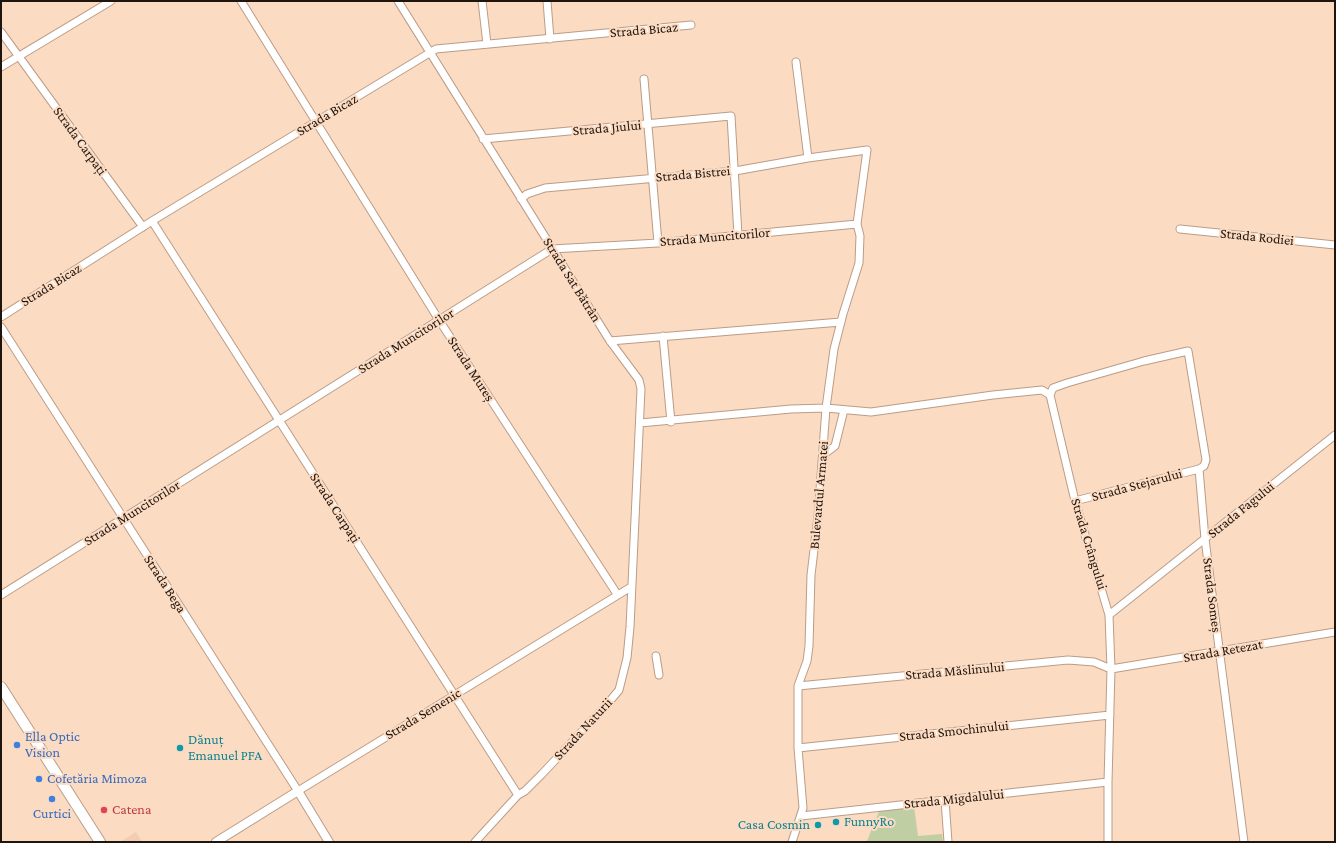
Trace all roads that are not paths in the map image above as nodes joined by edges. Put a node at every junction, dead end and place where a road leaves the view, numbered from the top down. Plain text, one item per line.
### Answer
1 (111, 1) edge
2 (241, 1) edge
3 (398, 1) edge
4 (482, 1) edge
5 (548, 1) edge
6 (691, 26) dead end
7 (1, 32) edge
8 (550, 39) junction
9 (487, 44) junction
10 (429, 54) junction
11 (18, 56) junction
12 (796, 62) dead end
13 (1, 67) edge
14 (644, 80) dead end
15 (316, 121) junction
16 (647, 124) junction
17 (483, 139) junction
18 (867, 150) joint
19 (808, 158) junction
20 (735, 171) junction
21 (651, 178) junction
22 (521, 199) junction
23 (152, 221) junction
24 (857, 224) junction
25 (143, 227) junction
26 (1180, 229) dead end
27 (738, 235) junction
28 (658, 243) junction
29 (1335, 245) edge
30 (552, 249) junction
31 (1, 317) edge
32 (439, 320) junction
33 (841, 322) junction
34 (1, 326) edge
35 (663, 336) junction
36 (610, 341) junction
37 (1050, 395) junction
38 (826, 408) junction
39 (844, 410) junction
40 (280, 421) junction
41 (670, 422) junction
42 (640, 423) junction
43 (1335, 435) edge
44 (823, 455) junction
45 (1199, 469) junction
46 (1076, 501) junction
47 (123, 518) junction
48 (1205, 539) junction
49 (631, 587) junction
50 (616, 594) junction
51 (1, 595) edge
52 (1110, 615) junction
53 (1335, 632) edge
54 (1218, 652) junction
55 (656, 656) dead end
56 (1111, 669) junction
57 (659, 675) dead end
58 (798, 686) junction
59 (1, 687) edge
60 (456, 694) junction
61 (1110, 715) junction
62 (798, 748) junction
63 (1108, 782) junction
64 (298, 791) junction
65 (518, 795) junction
66 (945, 800) junction
67 (801, 816) junction
68 (100, 842) edge
69 (216, 842) edge
70 (329, 842) edge
71 (475, 842) edge
72 (792, 842) edge
73 (948, 842) edge
74 (1108, 842) edge
75 (1244, 842) edge

1 - 11 street
2 - 15 street, Strada Mureș
3 - 10 street, Strada Sat Bătrân
4 - 9 street
5 - 8 street
6 - 8 street, Strada Bicaz
7 - 11 street, Strada Carpați
8 - 9 street, Strada Bicaz
9 - 10 street, Strada Bicaz
10 - 15 street, Strada Bicaz
10 - 17 street, Strada Sat Bătrân
11 - 13 street
11 - 25 street, Strada Carpați
12 - 19 street
14 - 16 street
15 - 23 street, Strada Bicaz
15 - 32 street, Strada Mureș
16 - 17 street, Strada Jiului
16 - 20 street, Strada Jiului
16 - 21 street
17 - 22 street, Strada Sat Bătrân
18 - 19 street, Strada Bistrei
18 - 24 street, Bulevardul Armatei
19 - 20 street, Strada Bistrei
20 - 21 street, Strada Bistrei
20 - 27 street
21 - 22 street, Strada Bistrei
21 - 28 street
22 - 30 street, Strada Sat Bătrân
23 - 25 street, Strada Bicaz
23 - 40 street, Strada Carpați
24 - 27 street, Strada Muncitorilor
24 - 33 street, Bulevardul Armatei
25 - 31 street, Strada Bicaz
26 - 29 street, Strada Rodiei
27 - 28 street, Strada Muncitorilor
28 - 30 street, Strada Muncitorilor
30 - 32 street, Strada Muncitorilor
30 - 36 street, Strada Sat Bătrân
32 - 40 street, Strada Muncitorilor
32 - 50 street, Strada Mureș
33 - 35 street
33 - 38 street, Bulevardul Armatei
34 - 47 street, Strada Bega
35 - 36 street
35 - 41 street
36 - 42 street, Strada Sat Bătrân
37 - 39 street
37 - 45 street, Strada Someș
37 - 46 street, Strada Crângului
38 - 39 street
38 - 41 street
38 - 44 street, Bulevardul Armatei
39 - 44 street
40 - 47 street, Strada Muncitorilor
40 - 60 street, Strada Carpați
41 - 42 street
42 - 49 street, Strada Sat Bătrân
43 - 48 street, Strada Fagului
44 - 58 street, Bulevardul Armatei
45 - 46 street, Strada Stejarului
45 - 48 street, Strada Someș
46 - 52 street, Strada Crângului
47 - 51 street, Strada Muncitorilor
47 - 64 street, Strada Bega
48 - 52 street, Strada Fagului
48 - 54 street, Strada Someș
49 - 50 street, Strada Semenic
49 - 65 street, Strada Naturii
50 - 60 street, Strada Semenic
52 - 56 street, Strada Crângului
53 - 54 street, Strada Retezat
54 - 56 street, Strada Retezat
54 - 75 street, Strada Someș
55 - 57 street
56 - 58 street, Strada Măslinului
56 - 61 street, Strada Crângului
58 - 62 street, Bulevardul Armatei
59 - 68 main road
60 - 64 street, Strada Semenic
60 - 65 street, Strada Carpați
61 - 62 street, Strada Smochinului
61 - 63 street, Strada Crângului
62 - 67 street, Bulevardul Armatei
63 - 66 street, Strada Migdalului
63 - 74 street, Strada Crângului
64 - 69 street, Strada Semenic
64 - 70 street, Strada Bega
65 - 71 street, Strada Naturii
66 - 67 street, Strada Migdalului
66 - 73 street
67 - 72 street, Bulevardul Armatei

